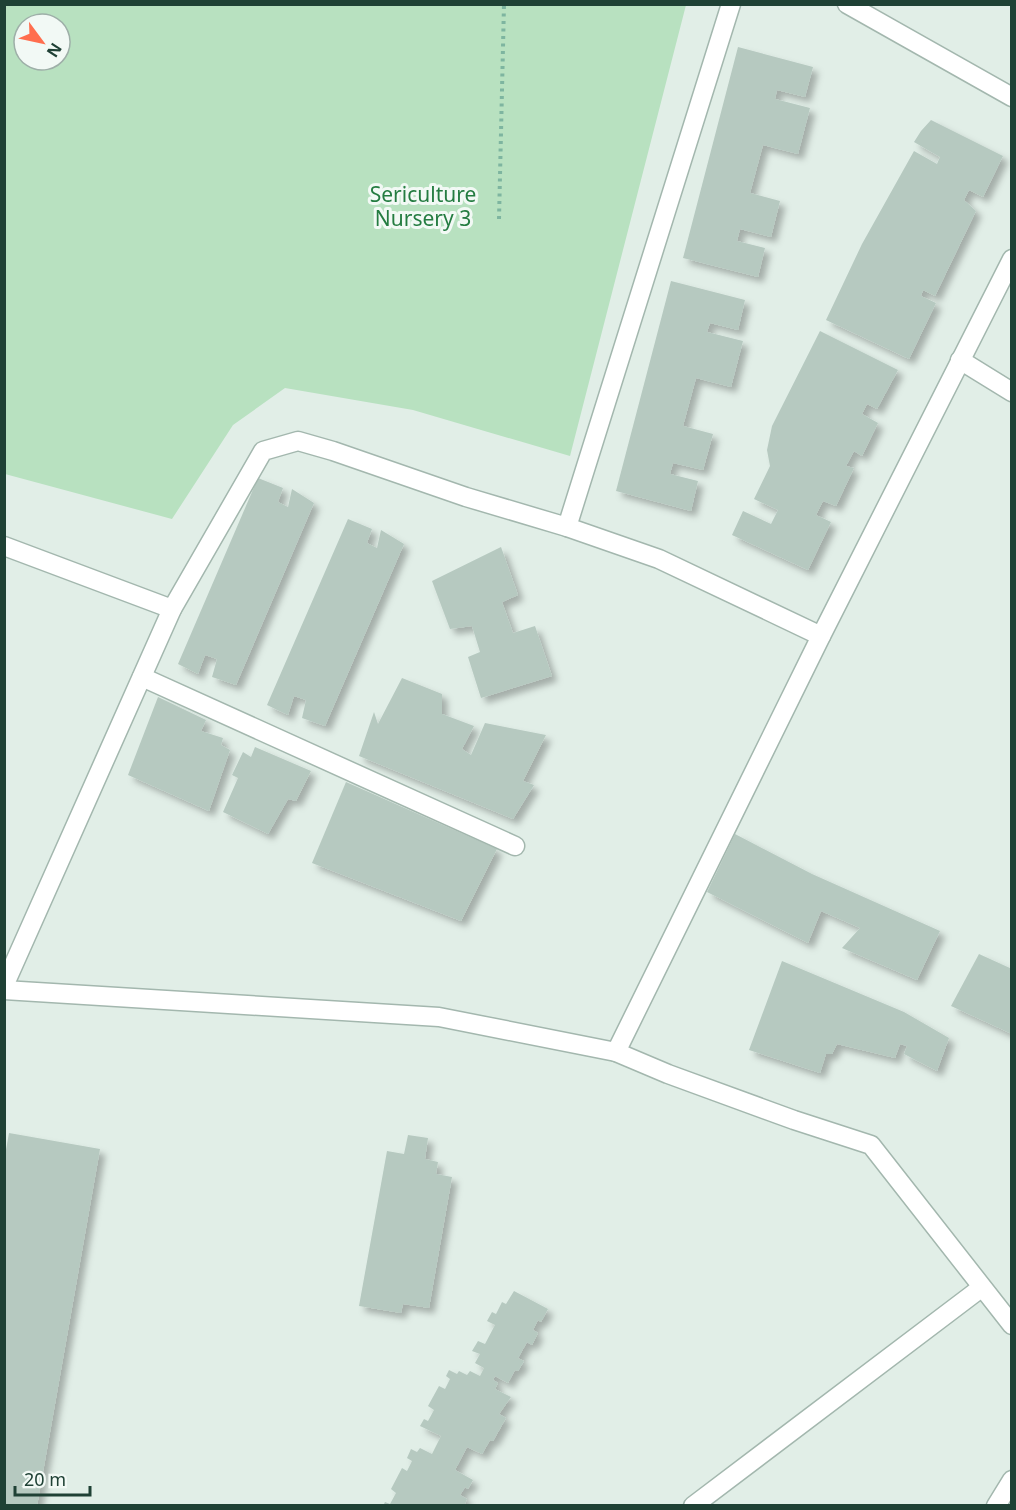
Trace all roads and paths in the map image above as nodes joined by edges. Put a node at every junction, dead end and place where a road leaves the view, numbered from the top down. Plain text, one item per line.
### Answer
1 (504, 4) edge
2 (731, 4) edge
3 (848, 4) edge
4 (1011, 97) edge
5 (499, 219) dead end
6 (1011, 259) edge
7 (960, 360) junction
8 (1011, 392) edge
9 (567, 527) junction
10 (4, 546) edge
11 (172, 609) junction
12 (821, 636) junction
13 (142, 677) junction
14 (515, 846) dead end
15 (4, 988) edge
16 (616, 1052) junction
17 (981, 1288) junction
18 (1011, 1325) edge
19 (1011, 1480) edge
20 (693, 1506) edge
21 (996, 1506) edge

1 - 5 path
2 - 9 street
3 - 4 street
6 - 7 street
7 - 8 street
7 - 12 street
9 - 11 street
9 - 12 street
10 - 11 street
11 - 13 street
12 - 16 street
13 - 14 street
13 - 15 street
15 - 16 street
16 - 17 street
17 - 18 street
17 - 20 street
19 - 21 street

